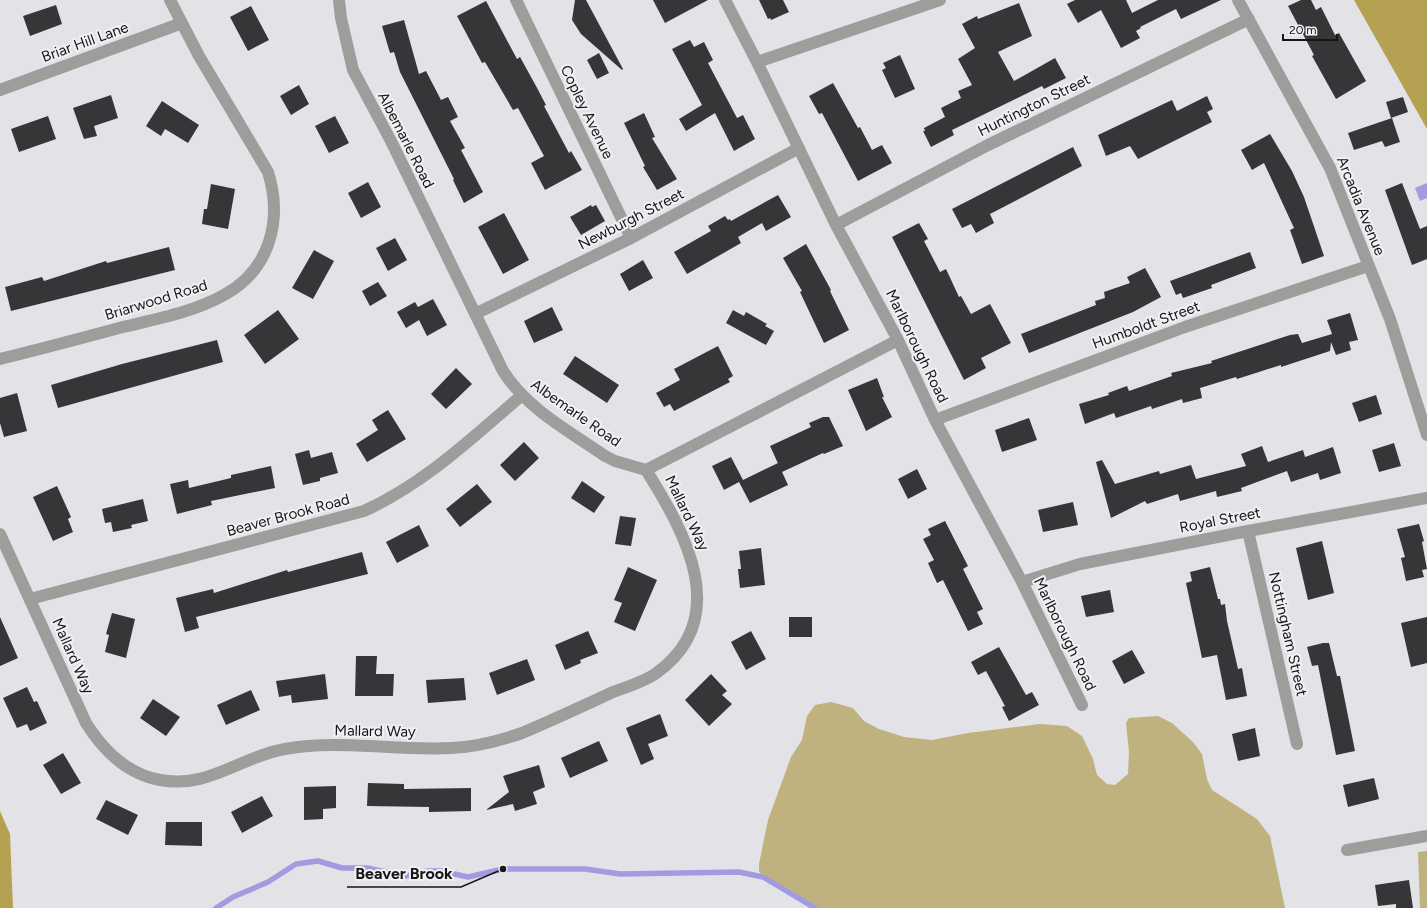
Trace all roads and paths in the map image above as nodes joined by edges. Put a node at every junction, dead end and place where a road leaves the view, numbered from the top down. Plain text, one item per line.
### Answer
1 (170, 0) edge
2 (339, 0) edge
3 (516, 0) edge
4 (725, 0) edge
5 (940, 0) edge
6 (1238, 0) edge
7 (1249, 19) junction
8 (182, 23) junction
9 (757, 62) junction
10 (0, 90) edge
11 (799, 148) junction
12 (836, 225) junction
13 (630, 238) junction
14 (1368, 266) junction
15 (475, 314) junction
16 (898, 340) junction
17 (0, 359) edge
18 (521, 396) junction
19 (936, 420) junction
20 (1427, 435) edge
21 (646, 470) junction
22 (1427, 498) edge
23 (1248, 530) junction
24 (0, 534) edge
25 (1022, 582) junction
26 (30, 599) junction
27 (1082, 705) dead end
28 (1297, 744) dead end
29 (1427, 836) edge
30 (1347, 850) dead end

1 - 8 street, Briarwood Road
2 - 15 street, Albemarle Road
3 - 13 street, Copley Avenue
4 - 9 street, Marlborough Road
5 - 9 street
6 - 7 street, Arcadia Avenue
7 - 12 street, Huntington Street
7 - 14 street, Arcadia Avenue
8 - 10 street, Briar Hill Lane
8 - 17 street, Briarwood Road
9 - 11 street, Marlborough Road
11 - 12 street, Marlborough Road
11 - 13 street, Newburgh Street
12 - 16 street, Marlborough Road
13 - 15 street, Newburgh Street
14 - 19 street, Humboldt Street
14 - 20 street, Arcadia Avenue
15 - 18 street, Albemarle Road
16 - 19 street, Marlborough Road
16 - 21 street
18 - 21 street, Albemarle Road
18 - 26 street, Beaver Brook Road
19 - 25 street, Marlborough Road
21 - 26 street, Mallard Way
22 - 23 street, Royal Street
23 - 25 street, Royal Street
23 - 28 street, Nottingham Street
24 - 26 street, Mallard Way
25 - 27 street, Marlborough Road
29 - 30 street

